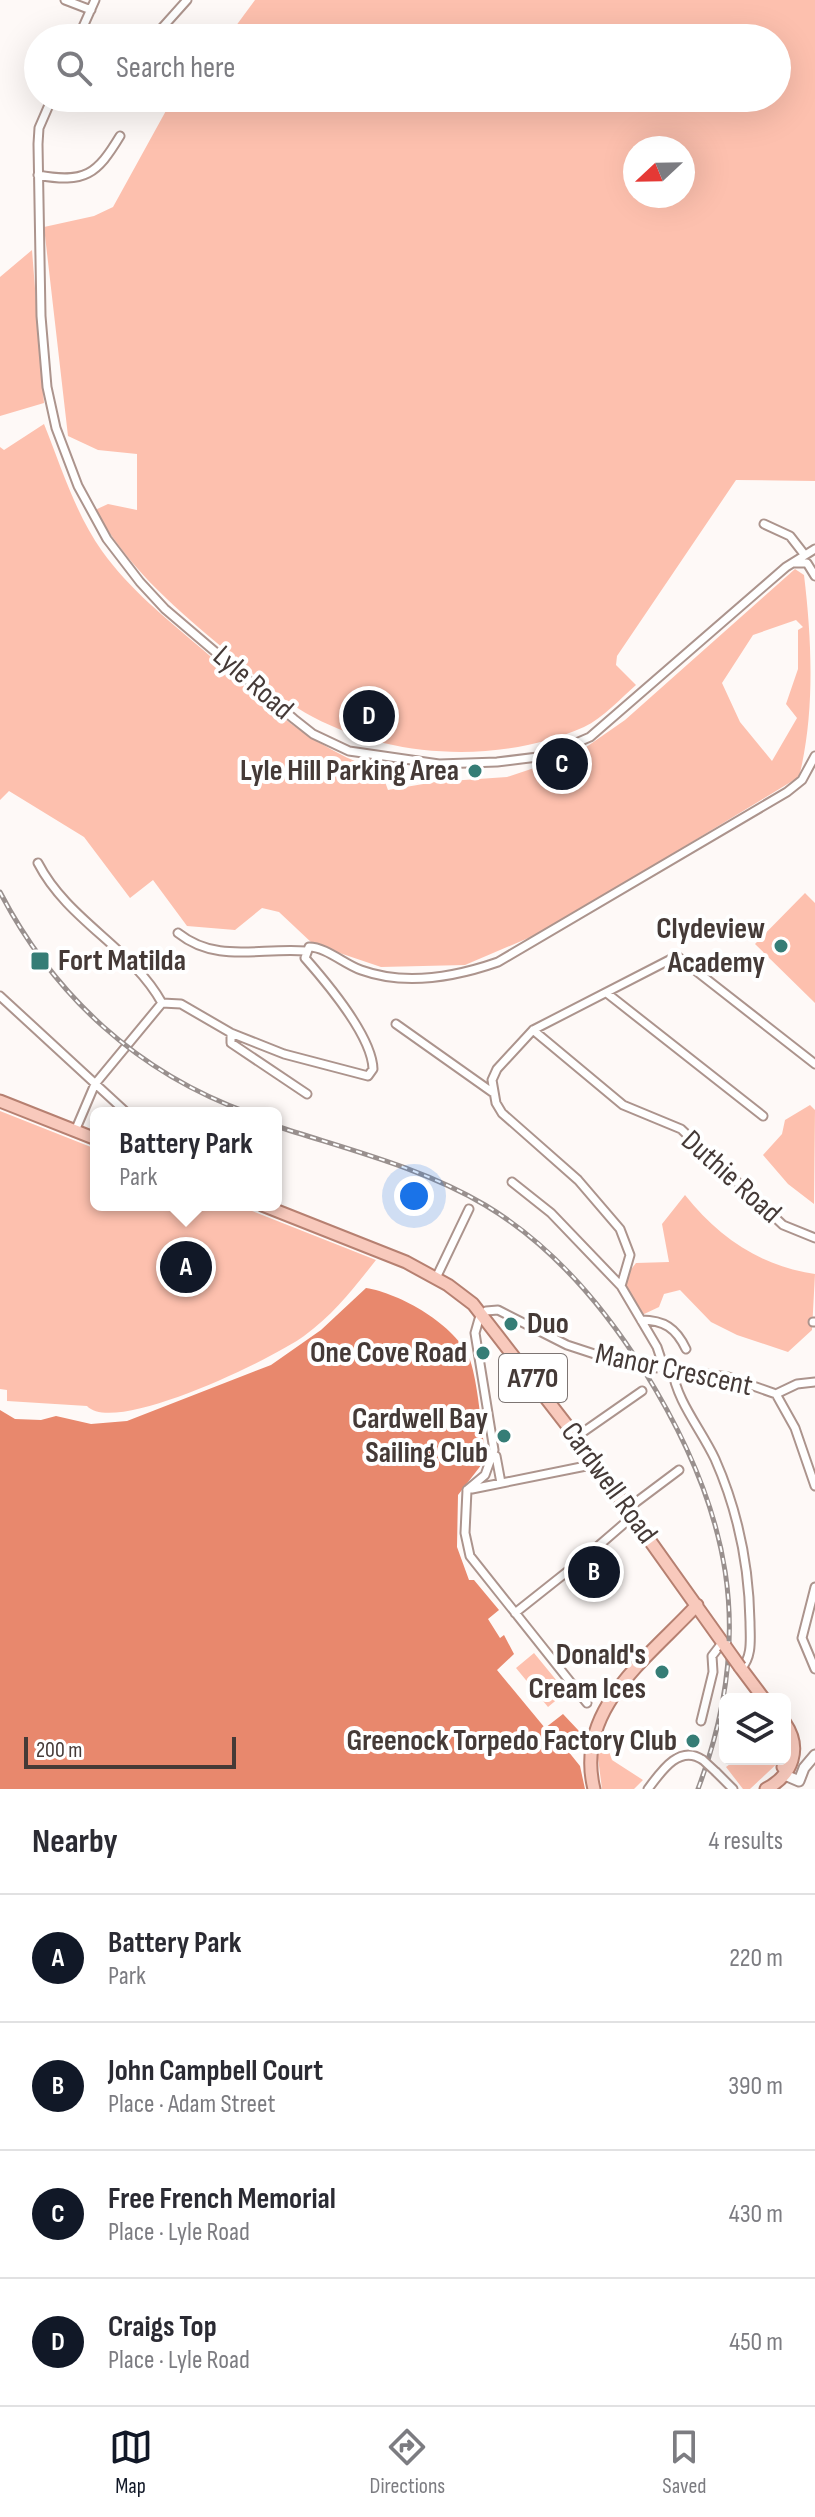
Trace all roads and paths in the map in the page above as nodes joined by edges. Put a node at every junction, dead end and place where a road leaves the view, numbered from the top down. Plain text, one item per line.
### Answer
1 (65, 0) edge
2 (95, 0) edge
3 (187, 0) edge
4 (91, 10) junction
5 (84, 24) edge
6 (166, 24) edge
7 (47, 112) edge
8 (120, 136) dead end
9 (38, 175) junction
10 (764, 524) dead end
11 (815, 549) edge
12 (804, 554) junction
13 (786, 567) junction
14 (815, 576) edge
15 (815, 756) edge
16 (38, 863) dead end
17 (178, 933) dead end
18 (306, 951) junction
19 (608, 994) junction
20 (0, 996) edge
21 (162, 1003) junction
22 (396, 1024) dead end
23 (533, 1030) junction
24 (231, 1033) junction
25 (815, 1064) edge
26 (95, 1084) junction
27 (492, 1092) junction
28 (307, 1094) dead end
29 (0, 1101) edge
30 (120, 1107) edge
31 (763, 1116) dead end
32 (75, 1131) junction
33 (90, 1137) edge
34 (512, 1182) dead end
35 (469, 1209) dead end
36 (277, 1211) edge
37 (815, 1238) edge
38 (436, 1278) junction
39 (621, 1286) junction
40 (482, 1314) junction
41 (641, 1320) junction
42 (686, 1349) dead end
43 (665, 1368) junction
44 (815, 1382) edge
45 (642, 1391) dead end
46 (776, 1394) junction
47 (576, 1437) junction
48 (494, 1450) junction
49 (596, 1464) junction
50 (679, 1470) dead end
51 (501, 1483) junction
52 (815, 1486) edge
53 (467, 1490) junction
54 (630, 1513) junction
55 (582, 1560) dead end
56 (573, 1567) dead end
57 (815, 1587) edge
58 (697, 1605) junction
59 (515, 1613) junction
60 (724, 1644) junction
61 (741, 1668) junction
62 (815, 1669) edge
63 (760, 1693) edge
64 (587, 1703) dead end
65 (701, 1721) dead end
66 (814, 1756) edge
67 (791, 1760) edge
68 (785, 1765) edge
69 (790, 1765) edge
70 (800, 1785) edge
71 (594, 1789) edge
72 (648, 1789) edge
73 (733, 1789) edge
74 (766, 1789) edge

1 - 4 street
2 - 4 street
3 - 6 street
4 - 5 street
7 - 9 street, Lyle Road
8 - 9 street
9 - 13 street, Lyle Road
10 - 12 street
11 - 12 street, Lyle Road
12 - 13 street, Lyle Road
13 - 14 street
15 - 18 street
16 - 21 street
17 - 18 street
18 - 24 street
19 - 23 street
19 - 25 street
19 - 31 street
20 - 26 street
21 - 24 street
21 - 26 street
22 - 27 street
23 - 27 street
23 - 37 street, Duthie Road
24 - 28 street
26 - 30 street
26 - 32 street
27 - 39 street
29 - 32 main road
32 - 33 main road
34 - 39 street
35 - 38 street
36 - 38 main road, Cardwell Road / A770
38 - 40 main road, Cardwell Road / A770
39 - 41 street
40 - 43 street, Manor Crescent, bridge
40 - 47 main road, Cardwell Road / A770
40 - 48 street
41 - 42 street
41 - 43 street
43 - 46 street, Manor Crescent
43 - 61 street
44 - 46 street
45 - 47 street
46 - 52 street, Manor Crescent
47 - 49 main road, Cardwell Road / A770
48 - 51 street
48 - 53 street
49 - 51 street
49 - 54 main road, Cardwell Road / A770
50 - 54 street
51 - 53 street
53 - 59 street
54 - 55 street
54 - 58 main road, Cardwell Road / A770
56 - 59 street
57 - 62 street
58 - 60 main road, Cardwell Road / A770
58 - 71 main road
59 - 64 street
60 - 61 main road, Cardwell Road / A770, bridge
60 - 65 street
61 - 63 main road, Cardwell Road / A770
66 - 67 street
66 - 70 street
68 - 74 main road
69 - 70 street
72 - 73 street, bridge

